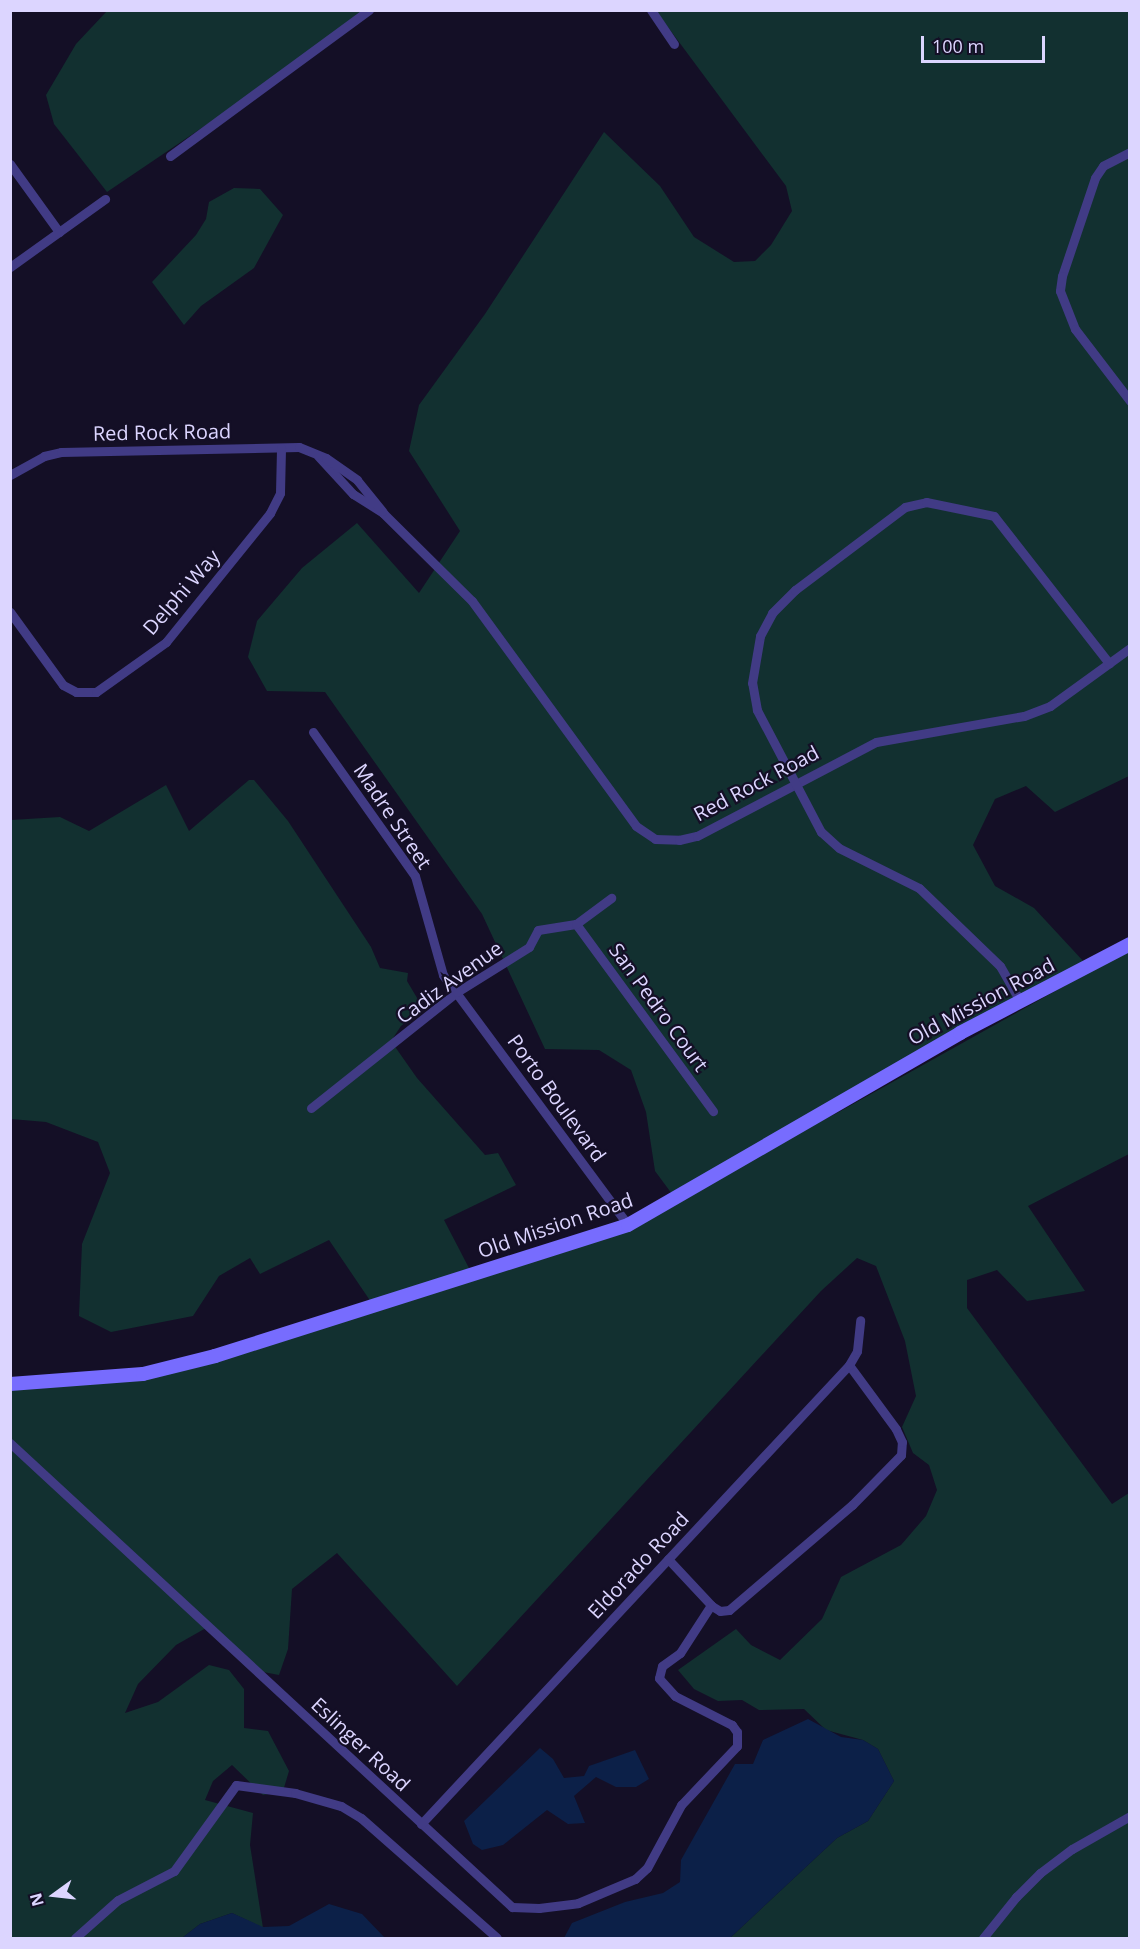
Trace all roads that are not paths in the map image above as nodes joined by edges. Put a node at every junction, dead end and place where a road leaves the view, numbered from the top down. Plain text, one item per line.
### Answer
1 (369, 10) edge
2 (651, 10) edge
3 (674, 44) dead end
4 (1130, 152) edge
5 (170, 156) dead end
6 (10, 164) edge
7 (105, 199) dead end
8 (59, 232) junction
9 (10, 267) edge
10 (1130, 401) edge
11 (281, 448) junction
12 (318, 456) junction
13 (10, 476) edge
14 (357, 480) junction
15 (347, 488) junction
16 (383, 513) junction
17 (10, 612) edge
18 (1130, 648) edge
19 (1109, 663) junction
20 (313, 732) dead end
21 (793, 783) junction
22 (611, 898) dead end
23 (576, 924) junction
24 (1130, 944) edge
25 (457, 992) junction
26 (1020, 1001) junction
27 (310, 1108) dead end
28 (713, 1111) dead end
29 (628, 1225) junction
30 (860, 1320) dead end
31 (849, 1365) junction
32 (10, 1384) edge
33 (10, 1443) edge
34 (668, 1559) junction
35 (711, 1605) junction
36 (1130, 1816) edge
37 (421, 1824) junction
38 (75, 1938) edge
39 (497, 1938) edge
40 (983, 1938) edge

1 - 5 street
2 - 3 street
4 - 10 street
6 - 8 street
7 - 8 street
8 - 9 street
11 - 12 street, Red Rock Road
11 - 13 street, Red Rock Road
11 - 17 street, Delphi Way
12 - 14 street, Red Rock Road
12 - 15 street, Red Rock Road
14 - 15 street
14 - 16 street, Red Rock Road
15 - 16 street, Red Rock Road
16 - 21 street, Red Rock Road
18 - 19 street, Red Rock Road
19 - 21 street, Red Rock Road
19 - 21 street
20 - 25 street, Madre Street
21 - 26 street
22 - 23 street, Cadiz Avenue
23 - 25 street, Cadiz Avenue
23 - 28 street, San Pedro Court
24 - 26 street, Old Mission Road
25 - 27 street, Cadiz Avenue
25 - 29 street, Porto Boulevard
26 - 29 street, Old Mission Road
29 - 32 street, Old Mission Road
30 - 31 street, Eldorado Road
31 - 34 street, Eldorado Road
31 - 35 street
33 - 37 street, Eslinger Road
34 - 35 street
34 - 37 street, Eldorado Road
35 - 37 street, Eslinger Road
36 - 40 street
38 - 39 street

